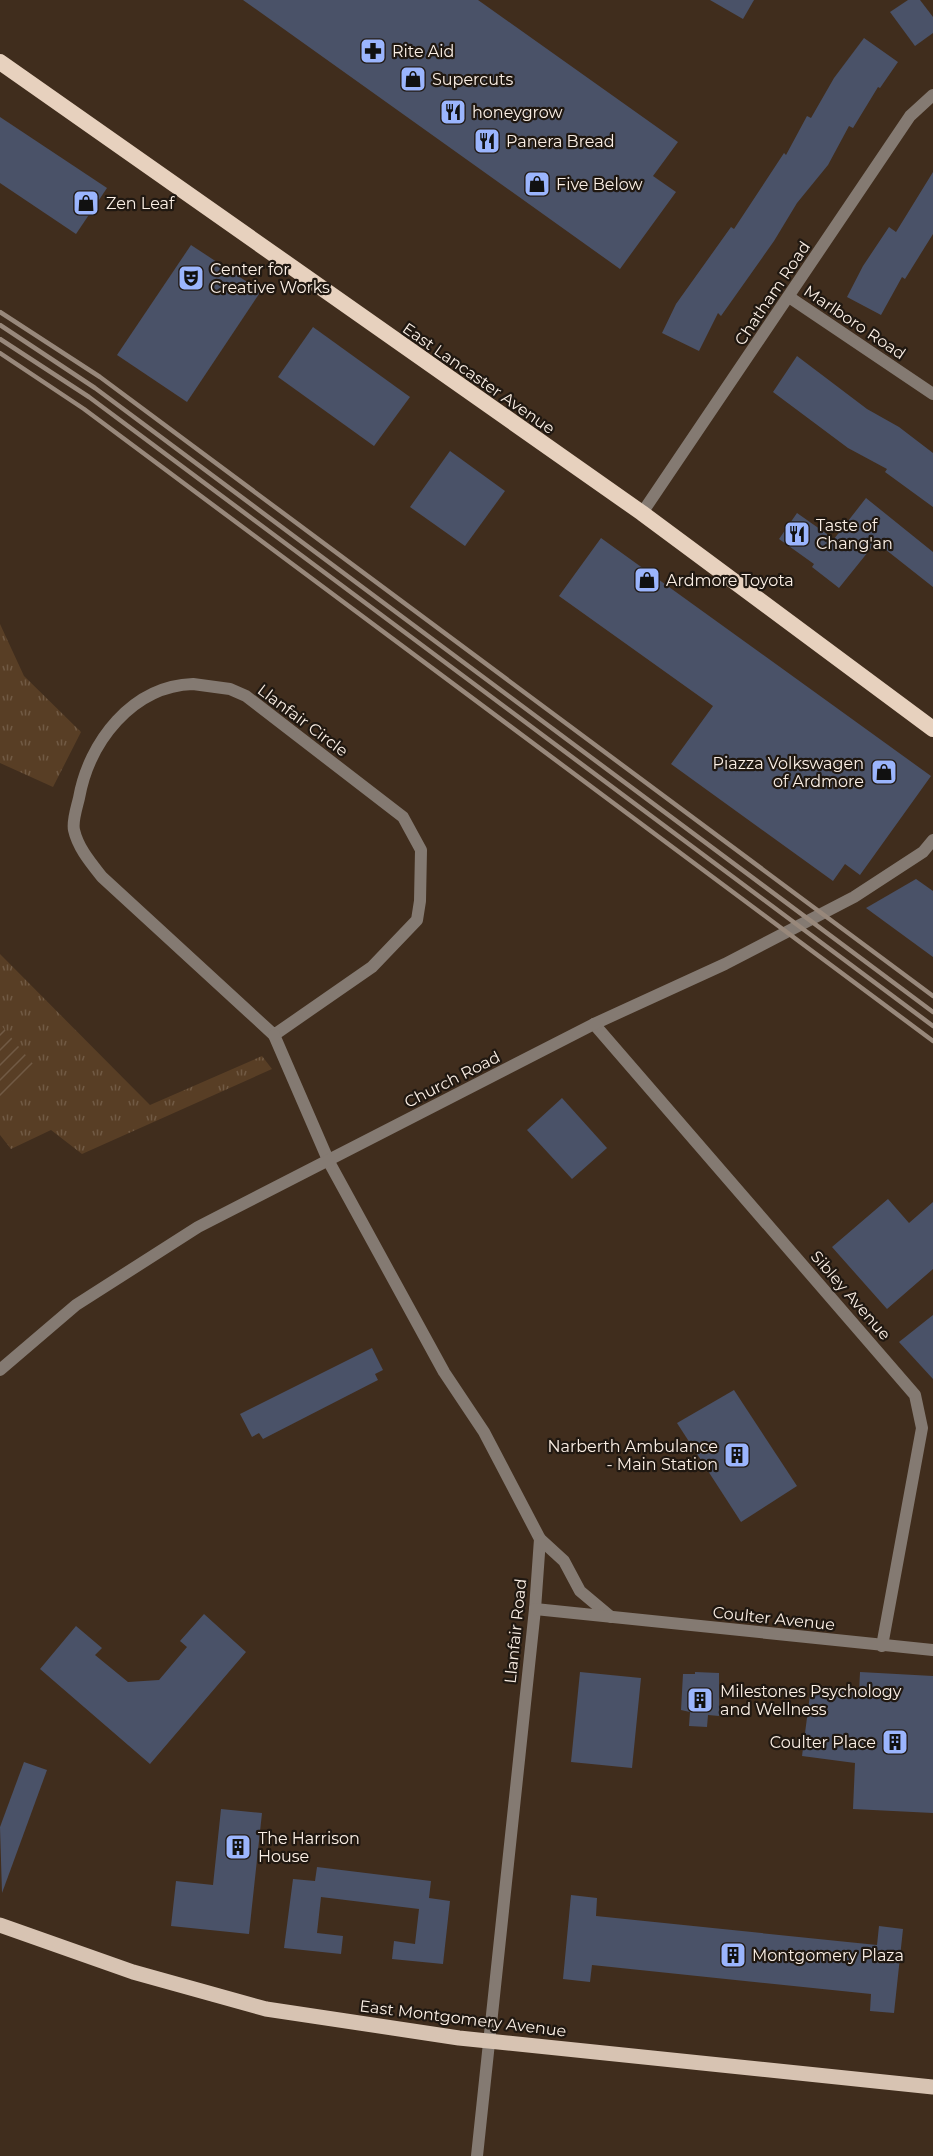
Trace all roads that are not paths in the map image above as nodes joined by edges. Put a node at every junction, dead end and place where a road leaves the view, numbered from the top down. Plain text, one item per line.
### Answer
1 (0, 62) edge
2 (933, 95) edge
3 (789, 297) junction
4 (933, 394) edge
5 (642, 513) junction
6 (933, 729) edge
7 (933, 840) edge
8 (594, 1024) junction
9 (274, 1035) junction
10 (329, 1162) junction
11 (0, 1370) edge
12 (540, 1539) junction
13 (535, 1609) junction
14 (612, 1617) junction
15 (882, 1646) junction
16 (933, 1650) edge
17 (0, 1925) edge
18 (488, 2041) junction
19 (933, 2087) edge
20 (477, 2156) edge

1 - 5 highway, East Lancaster Avenue
2 - 3 street, Chatham Road
3 - 4 street, Marlboro Road
3 - 5 street, Chatham Road
5 - 6 highway, East Lancaster Avenue
7 - 8 street, Church Road
8 - 10 street, Church Road
8 - 15 street, Sibley Avenue
9 - 9 street, Llanfair Circle
9 - 10 street, Llanfair Circle
10 - 11 street, Church Road
10 - 12 street
12 - 13 street, Llanfair Road
12 - 14 street
13 - 14 street, Coulter Avenue
13 - 18 street, Llanfair Road
14 - 15 street, Coulter Avenue
15 - 16 street, Coulter Avenue
17 - 18 main road, East Montgomery Avenue
18 - 19 main road, East Montgomery Avenue
18 - 20 street, Llanfair Road

